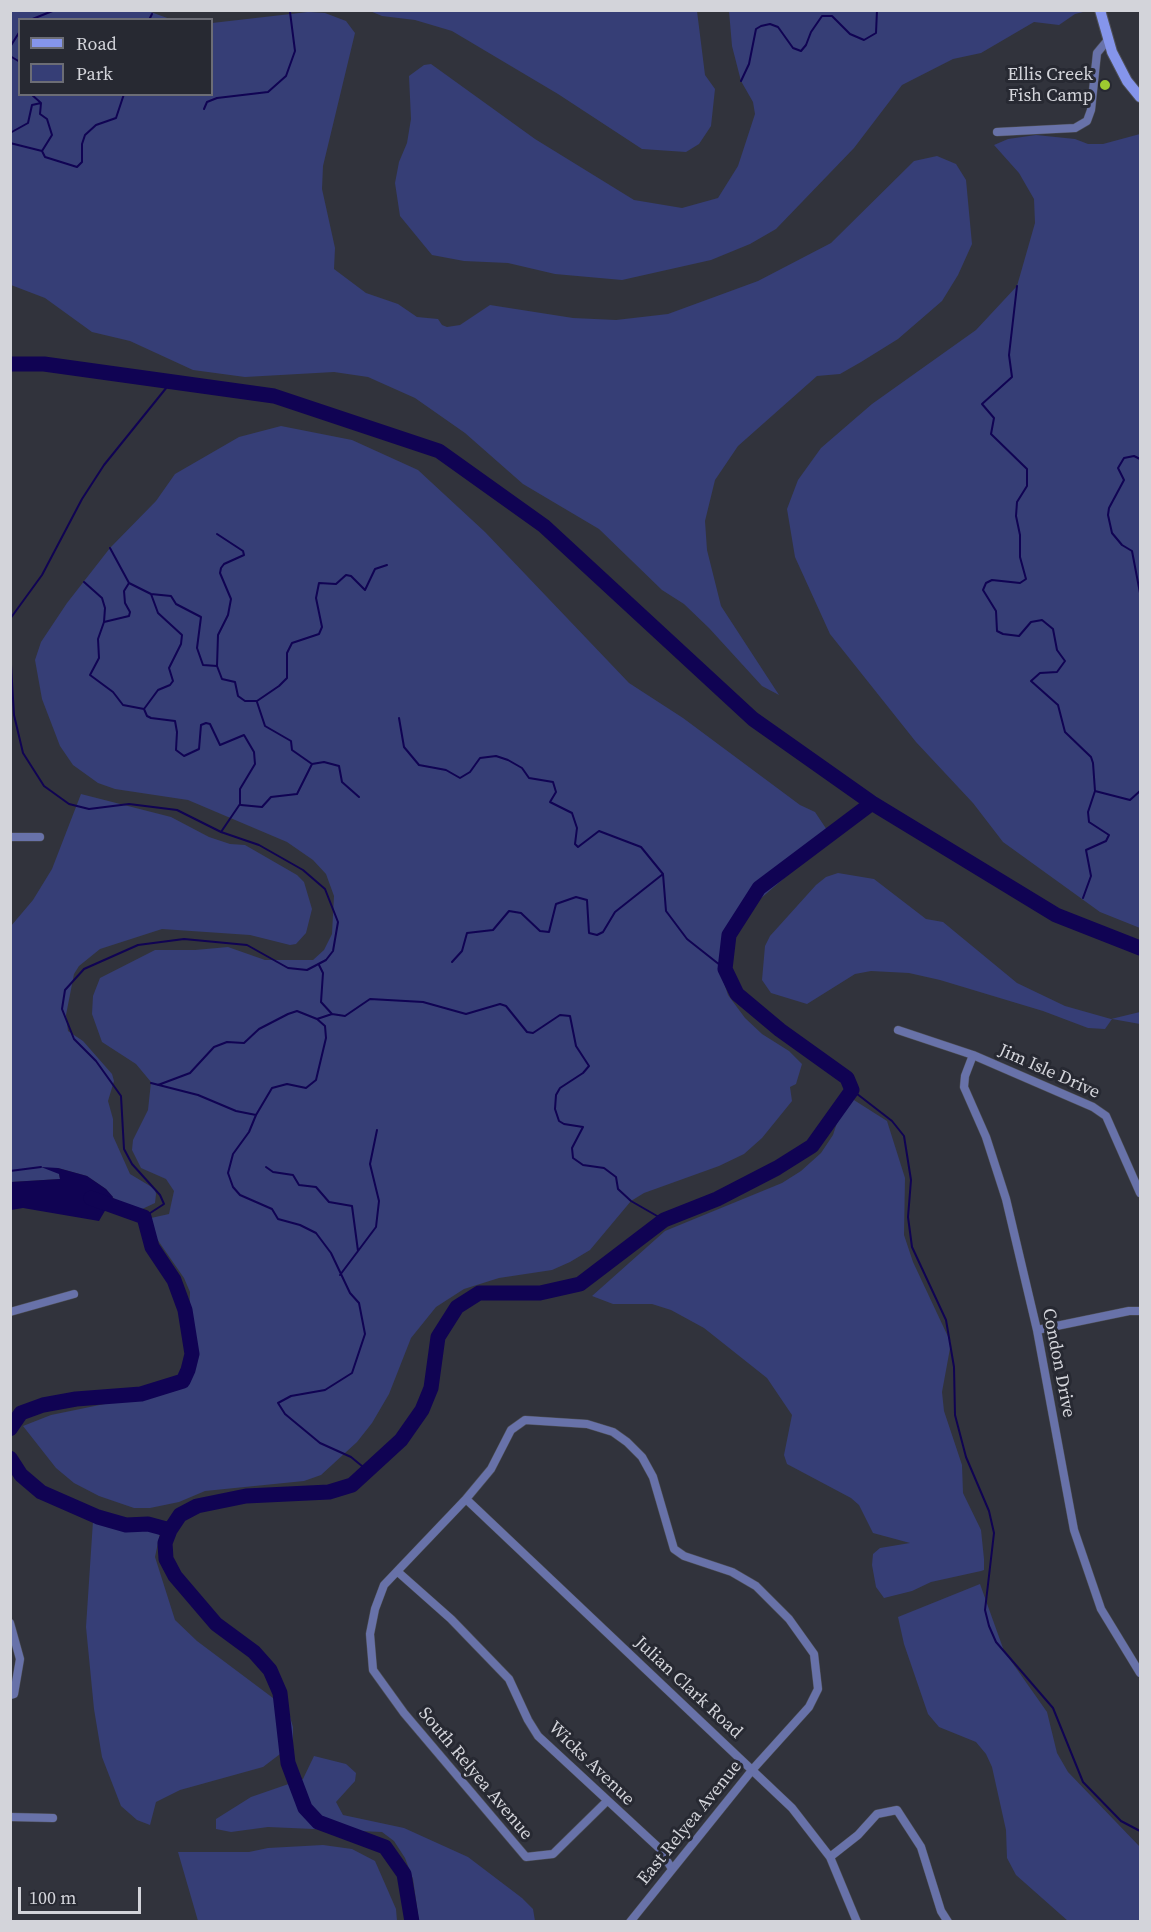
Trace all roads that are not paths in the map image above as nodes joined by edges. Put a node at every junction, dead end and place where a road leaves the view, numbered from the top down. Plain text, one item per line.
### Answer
1 (1100, 10) edge
2 (1107, 40) junction
3 (1140, 97) edge
4 (997, 132) dead end
5 (10, 837) edge
6 (40, 837) dead end
7 (898, 1030) dead end
8 (973, 1054) junction
9 (1140, 1193) edge
10 (74, 1294) dead end
11 (1140, 1311) edge
12 (10, 1312) edge
13 (1037, 1330) junction
14 (466, 1499) junction
15 (398, 1572) junction
16 (10, 1623) edge
17 (1137, 1659) edge
18 (1140, 1673) edge
19 (10, 1695) edge
20 (753, 1769) junction
21 (607, 1801) junction
22 (10, 1817) edge
23 (53, 1818) dead end
24 (830, 1857) junction
25 (672, 1869) junction
26 (630, 1922) edge
27 (857, 1922) edge
28 (948, 1922) edge

1 - 2 main road
2 - 3 main road
2 - 4 street
5 - 6 street
7 - 8 street, Jim Isle Drive
8 - 9 street, Jim Isle Drive
8 - 13 street, Condon Drive
10 - 12 street
11 - 13 street
13 - 17 street, Condon Drive
14 - 15 street
14 - 20 street, Julian Clark Road
14 - 20 street, East Relyea Avenue
15 - 21 street, Wicks Avenue
15 - 21 street, South Relyea Avenue
16 - 19 street
17 - 18 street, Condon Drive
20 - 24 street, Julian Clark Road
20 - 25 street, East Relyea Avenue
21 - 25 street, Wicks Avenue
22 - 23 street
24 - 27 street, Julian Clark Road
24 - 28 street
25 - 26 street, East Relyea Avenue

